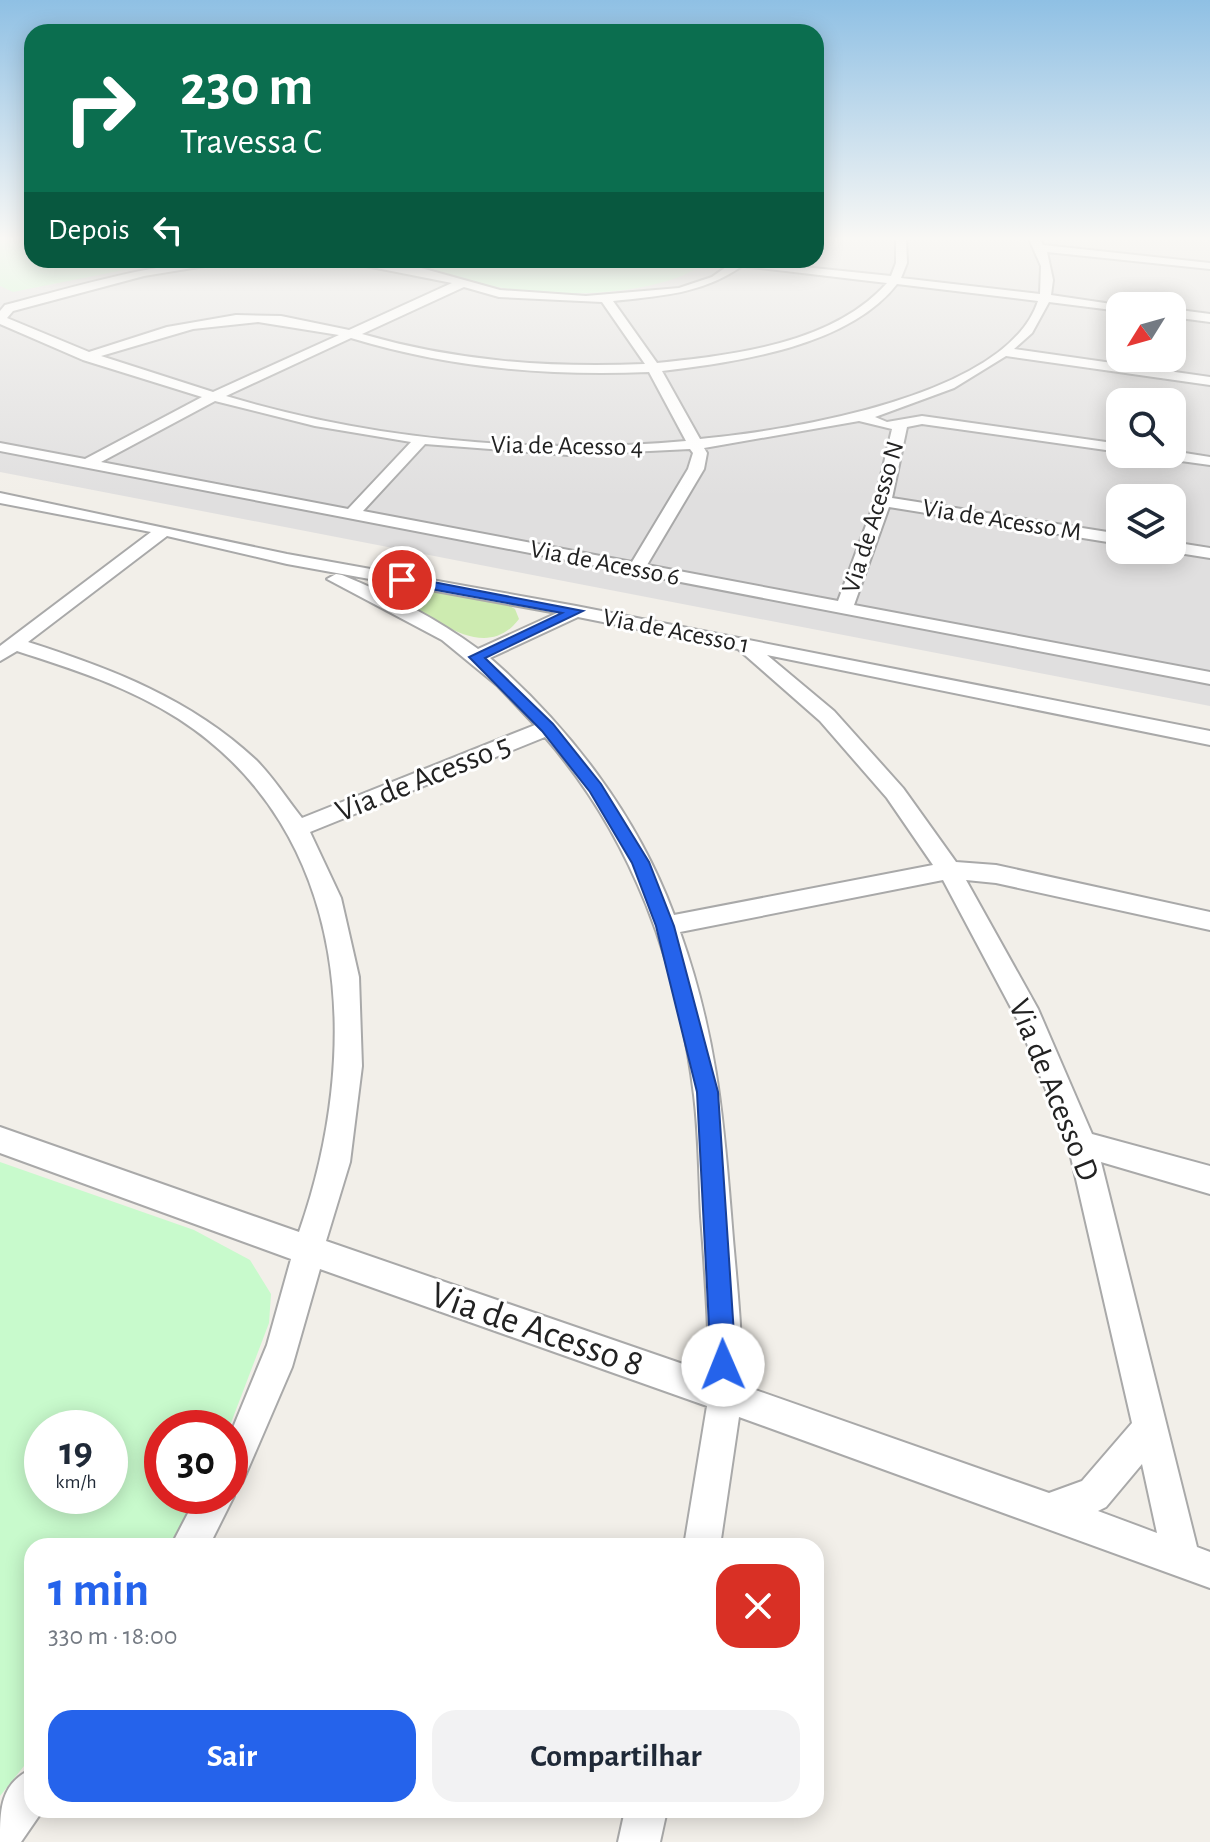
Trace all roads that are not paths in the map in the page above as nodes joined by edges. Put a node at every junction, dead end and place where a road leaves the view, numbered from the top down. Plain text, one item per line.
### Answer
1 (29, 325) edge
2 (200, 325) edge
3 (311, 325) edge
4 (370, 325) edge
5 (624, 325) edge
6 (835, 325) edge
7 (1030, 325) edge
8 (350, 334) junction
9 (1005, 352) junction
10 (88, 357) junction
11 (653, 367) junction
12 (1210, 381) edge
13 (213, 397) junction
14 (910, 401) junction
15 (862, 417) junction
16 (922, 420) junction
17 (900, 426) junction
18 (420, 441) junction
19 (698, 446) junction
20 (1106, 446) edge
21 (0, 447) edge
22 (1186, 458) edge
23 (1210, 461) edge
24 (84, 465) junction
25 (0, 498) edge
26 (883, 501) junction
27 (352, 514) junction
28 (164, 530) junction
29 (1106, 537) edge
30 (1186, 549) edge
31 (1210, 553) edge
32 (287, 559) junction
33 (636, 569) junction
34 (844, 608) junction
35 (576, 611) junction
36 (744, 645) junction
37 (8, 650) edge
38 (476, 657) junction
39 (837, 663) junction
40 (1210, 678) edge
41 (827, 716) junction
42 (548, 728) junction
43 (1210, 738) edge
44 (299, 828) junction
45 (949, 870) junction
46 (1210, 921) edge
47 (665, 926) junction
48 (0, 1140) edge
49 (1082, 1144) junction
50 (1210, 1180) edge
51 (308, 1253) junction
52 (724, 1394) junction
53 (1148, 1430) junction
54 (248, 1436) edge
55 (1052, 1510) junction
56 (206, 1514) edge
57 (193, 1538) edge
58 (704, 1538) edge
59 (1196, 1565) edge
60 (24, 1802) edge
61 (644, 1818) edge
62 (0, 1836) edge
63 (639, 1842) edge

1 - 10 street, Via de Acesso 4
2 - 10 street
3 - 8 street
4 - 8 street
5 - 11 street
6 - 11 street
7 - 9 street, Via de Acesso 4
8 - 11 street
8 - 13 street
9 - 12 street
9 - 14 street, Via de Acesso 4
10 - 13 street, Via de Acesso 4
11 - 19 street
13 - 18 street, Via de Acesso 4
13 - 24 street
14 - 15 street, Via de Acesso 4
14 - 16 street
15 - 17 street
15 - 19 street, Via de Acesso 4
16 - 17 street
16 - 20 street
17 - 26 street, Via de Acesso N
18 - 19 street, Via de Acesso 4
18 - 27 street
19 - 33 street
21 - 24 street, Via de Acesso 6
22 - 23 street
24 - 27 street, Via de Acesso 6
25 - 28 street, Via de Acesso 1
26 - 29 street, Via de Acesso M
26 - 34 street, Via de Acesso N
27 - 33 street, Via de Acesso 6
28 - 32 street, Via de Acesso 1
28 - 37 street
30 - 31 street
32 - 35 street, Via de Acesso 1
32 - 38 street
33 - 34 street, Via de Acesso 6
34 - 40 street, Via de Acesso 6
35 - 36 street, Via de Acesso 1
35 - 38 street
36 - 39 street, Via de Acesso 1
36 - 41 street, Via de Acesso D
37 - 44 street
38 - 42 street
39 - 41 street, Via de Acesso D
39 - 43 street, Via de Acesso 1
41 - 45 street, Via de Acesso D
42 - 44 street, Via de Acesso 5
42 - 47 street
44 - 51 street
45 - 46 street
45 - 47 street
45 - 49 street, Via de Acesso D
47 - 52 street
48 - 51 street, Via de Acesso 8
49 - 50 street
49 - 53 street, Via de Acesso D
51 - 52 street, Via de Acesso 8
51 - 54 street
52 - 55 street, Via de Acesso 8
52 - 58 street
53 - 55 street
53 - 59 street, Via de Acesso D
55 - 59 street, Via de Acesso 8
56 - 57 street
60 - 62 street
61 - 63 street

